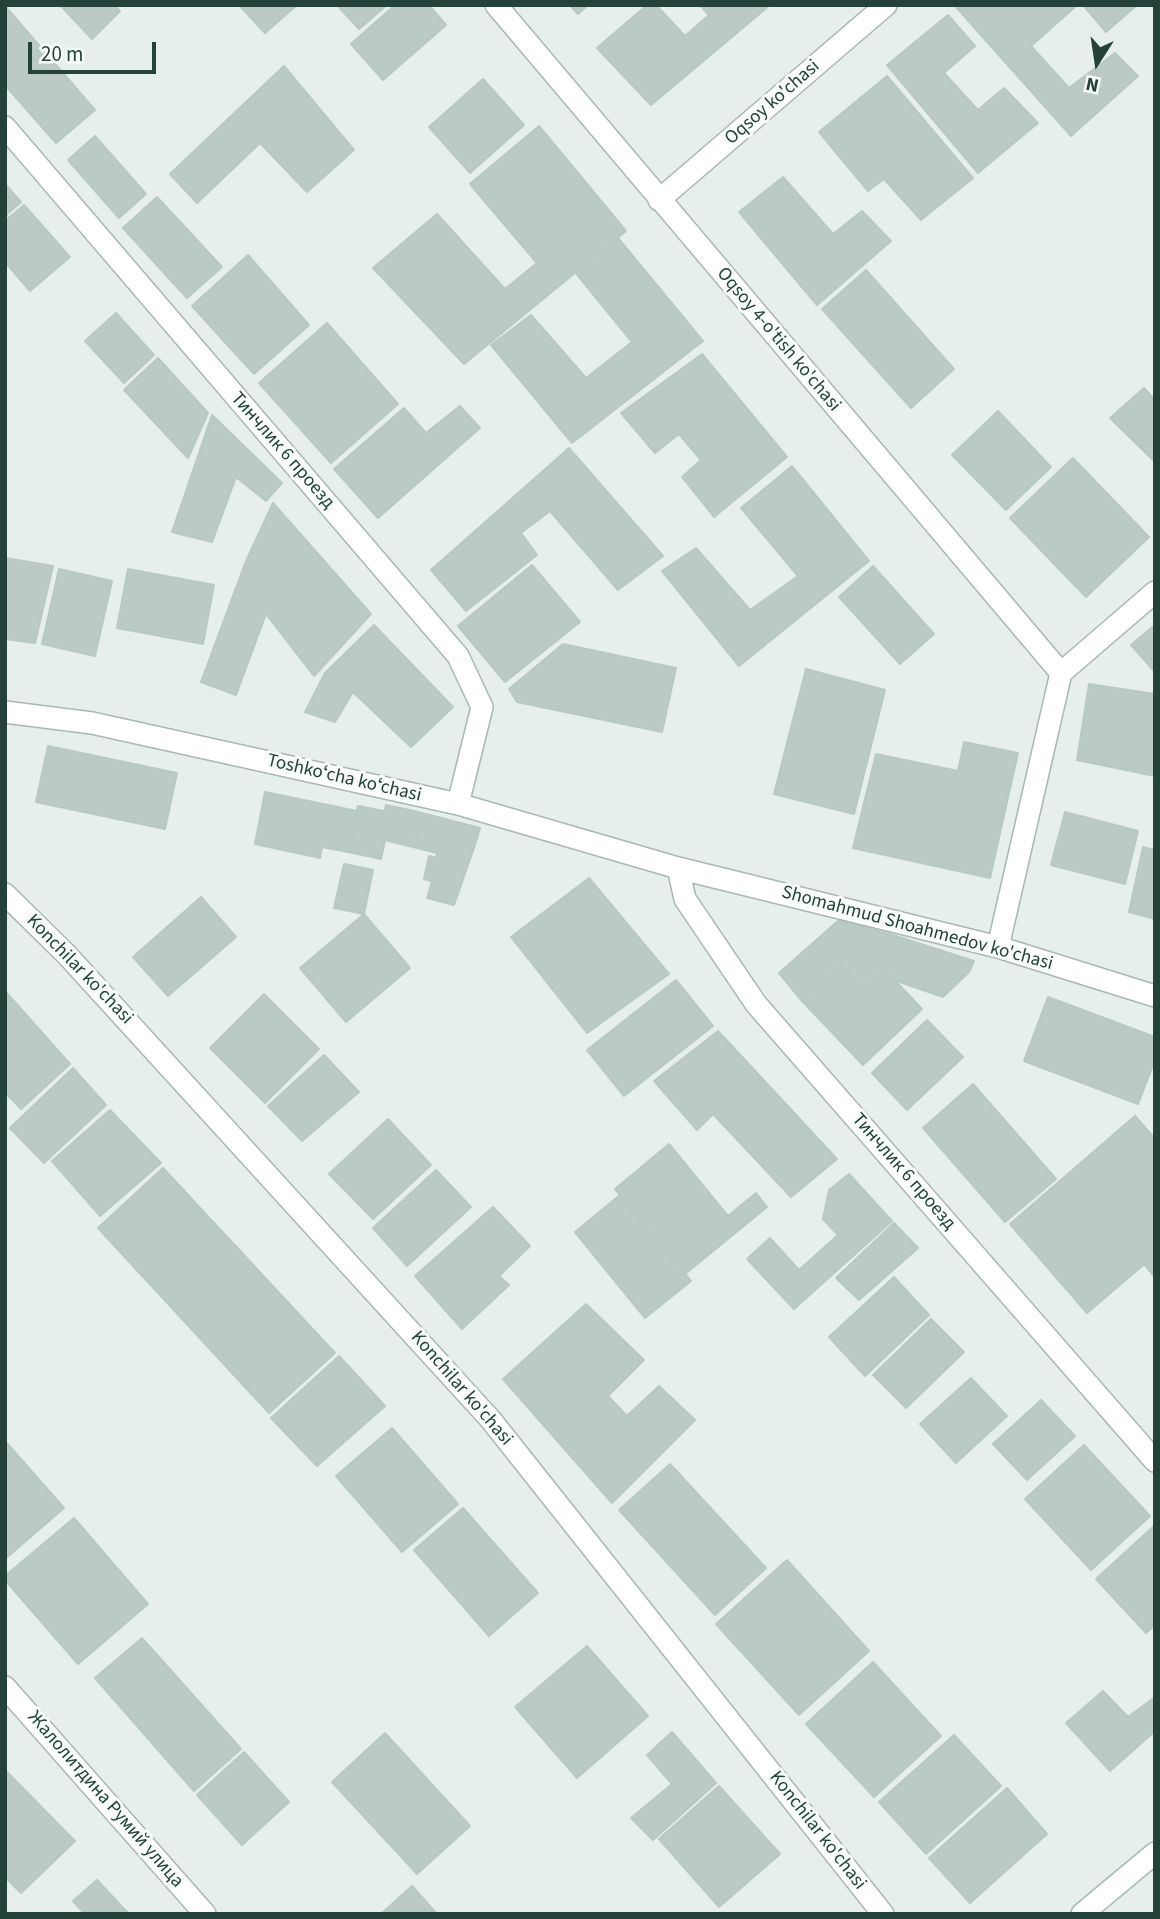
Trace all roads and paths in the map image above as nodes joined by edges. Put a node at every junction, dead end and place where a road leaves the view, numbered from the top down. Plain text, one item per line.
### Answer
1 (496, 5) edge
2 (886, 5) edge
3 (5, 127) edge
4 (659, 200) junction
5 (1155, 592) edge
6 (1061, 674) junction
7 (5, 712) edge
8 (458, 804) junction
9 (678, 868) junction
10 (5, 894) edge
11 (998, 947) junction
12 (1155, 996) edge
13 (1155, 1461) edge
14 (5, 1687) edge
15 (1155, 1853) edge
16 (205, 1914) edge
17 (883, 1914) edge
18 (1082, 1914) edge

1 - 4 street, Oqsoy 4-o'tish ko'chasi
2 - 4 street, Oqsoy ko'chasi
3 - 8 street, Тинчлик 6 проезд
4 - 6 street, Oqsoy 4-o'tish ko'chasi
5 - 6 street
6 - 11 street
7 - 8 street, Toshkoʻcha koʻchasi
8 - 9 street, Toshkoʻcha koʻchasi
9 - 11 street, Shomahmud Shoahmedov ko'chasi
9 - 13 street, Тинчлик 6 проезд
10 - 17 street, Konchilar ko'chasi
11 - 12 street, Shomahmud Shoahmedov ko'chasi
14 - 16 street, Жалолитдина Румий улица
15 - 18 street

